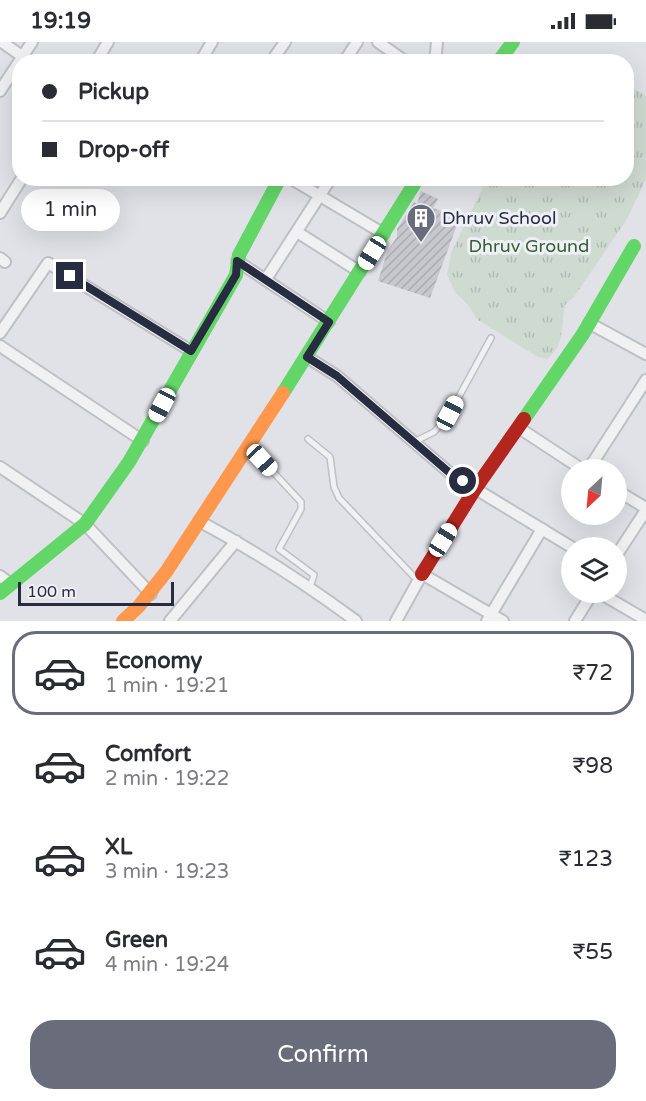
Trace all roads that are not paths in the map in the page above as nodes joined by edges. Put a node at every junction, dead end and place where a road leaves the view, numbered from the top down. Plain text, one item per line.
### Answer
1 (2, 42) edge
2 (382, 43) edge
3 (19, 54) edge
4 (396, 54) edge
5 (12, 76) edge
6 (0, 91) edge
7 (17, 186) edge
8 (276, 186) edge
9 (304, 186) edge
10 (326, 186) edge
11 (413, 186) edge
12 (320, 195) junction
13 (0, 213) edge
14 (297, 232) junction
15 (384, 234) junction
16 (634, 246) dead end
17 (237, 261) junction
18 (360, 272) junction
19 (266, 279) junction
20 (329, 322) junction
21 (589, 323) junction
22 (0, 333) edge
23 (491, 338) dead end
24 (0, 346) edge
25 (191, 351) junction
26 (646, 354) edge
27 (307, 357) junction
28 (646, 380) edge
29 (519, 428) junction
30 (308, 439) dead end
31 (143, 441) junction
32 (414, 442) junction
33 (249, 446) junction
34 (566, 459) edge
35 (595, 459) edge
36 (0, 467) edge
37 (475, 489) junction
38 (627, 497) edge
39 (646, 509) edge
40 (199, 521) junction
41 (85, 524) junction
42 (542, 529) junction
43 (627, 538) edge
44 (236, 541) junction
45 (561, 541) edge
46 (420, 577) junction
47 (6, 580) edge
48 (310, 587) junction
49 (0, 593) edge
50 (151, 594) junction
51 (586, 603) edge
52 (617, 603) edge
53 (489, 617) edge
54 (130, 619) edge
55 (646, 620) edge
56 (170, 621) edge
57 (356, 621) edge
58 (396, 621) edge
59 (503, 621) edge
60 (576, 621) edge

1 - 3 street
2 - 4 street
5 - 6 street
7 - 13 street
8 - 17 street
9 - 12 street
10 - 12 street
11 - 15 street
12 - 14 street
12 - 15 street
14 - 18 street
14 - 19 street
15 - 18 street
16 - 21 street
17 - 19 street
17 - 25 street
18 - 20 street
19 - 20 street
20 - 27 street
21 - 26 street
21 - 29 street
22 - 25 street
23 - 32 lane
24 - 31 street
25 - 31 street
27 - 32 street
27 - 33 street
28 - 35 street
29 - 34 street
29 - 37 street
30 - 46 lane
31 - 41 street
32 - 37 street
33 - 40 street
33 - 48 lane
36 - 41 street
37 - 42 street
37 - 46 street
38 - 39 street
39 - 43 street
40 - 44 street
40 - 50 street
41 - 47 street
41 - 50 street
42 - 45 street
42 - 53 street
44 - 48 street
44 - 56 street
46 - 53 street
46 - 58 street
47 - 49 street
48 - 57 street
50 - 54 street
51 - 60 street
52 - 55 street
53 - 59 street

